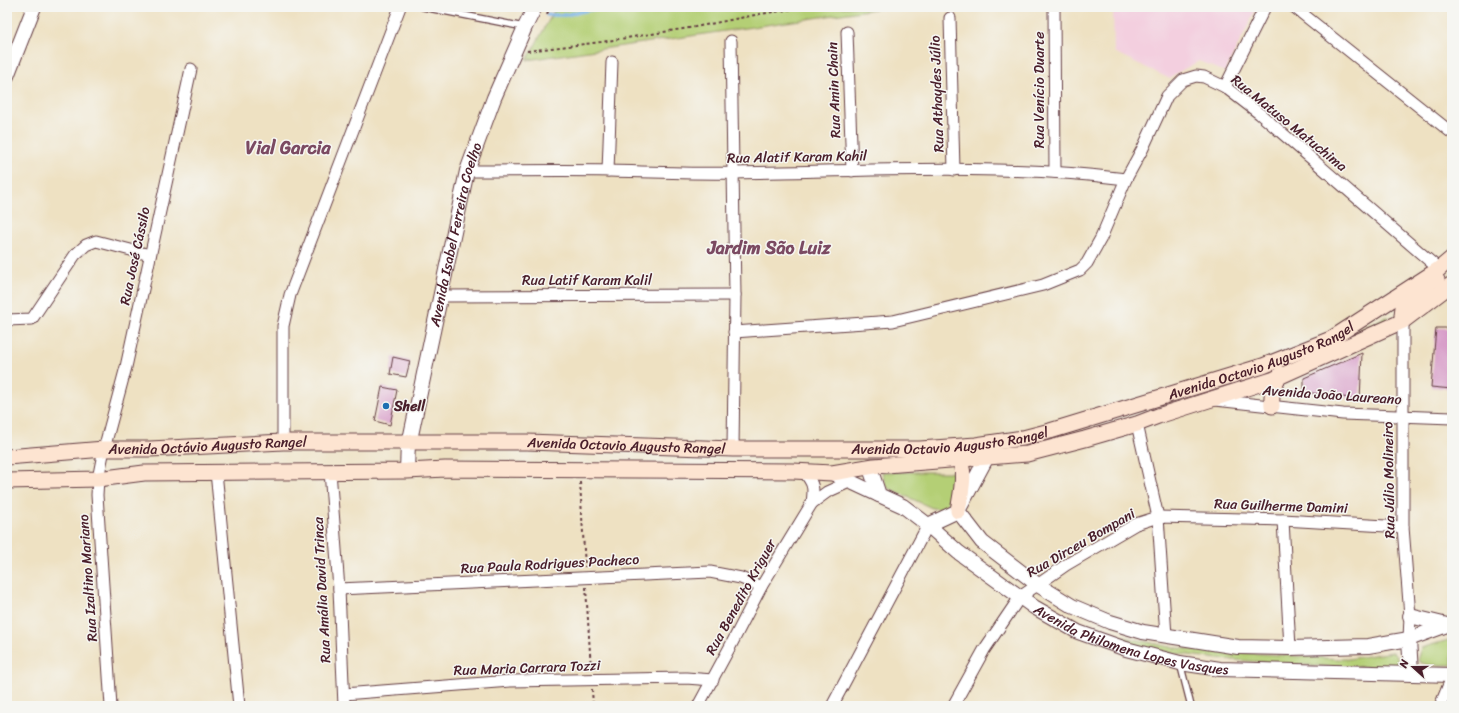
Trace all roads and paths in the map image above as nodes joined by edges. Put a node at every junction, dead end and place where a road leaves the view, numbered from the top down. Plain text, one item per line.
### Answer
1 (34, 7) edge
2 (400, 7) edge
3 (423, 7) edge
4 (535, 7) edge
5 (807, 7) edge
6 (1054, 7) edge
7 (1265, 7) edge
8 (1294, 7) edge
9 (950, 18) dead end
10 (525, 27) junction
11 (847, 32) dead end
12 (731, 41) dead end
13 (526, 52) dead end
14 (612, 62) dead end
15 (191, 69) dead end
16 (7, 76) edge
17 (1226, 87) junction
18 (1452, 133) edge
19 (852, 170) junction
20 (954, 170) junction
21 (468, 171) junction
22 (608, 171) junction
23 (1055, 172) junction
24 (733, 174) junction
25 (1126, 179) junction
26 (150, 255) junction
27 (1452, 258) edge
28 (1445, 268) edge
29 (1452, 284) edge
30 (735, 295) junction
31 (440, 296) junction
32 (7, 320) edge
33 (1404, 322) junction
34 (734, 332) junction
35 (1330, 339) junction
36 (1278, 378) junction
37 (1210, 399) junction
38 (1272, 406) junction
39 (1403, 416) junction
40 (1452, 418) edge
41 (1137, 424) junction
42 (283, 442) junction
43 (408, 442) junction
44 (104, 449) junction
45 (150, 449) junction
46 (733, 449) junction
47 (920, 449) junction
48 (7, 457) edge
49 (987, 457) junction
50 (959, 460) junction
51 (874, 466) junction
52 (330, 471) junction
53 (407, 471) junction
54 (216, 472) junction
55 (804, 472) junction
56 (144, 473) junction
57 (832, 473) junction
58 (98, 478) junction
59 (7, 481) edge
60 (848, 482) junction
61 (879, 495) junction
62 (812, 503) junction
63 (958, 511) junction
64 (1158, 517) junction
65 (1283, 520) junction
66 (928, 525) junction
67 (1403, 527) junction
68 (1038, 584) junction
69 (761, 587) junction
70 (339, 589) junction
71 (1020, 596) junction
72 (1410, 616) junction
73 (1450, 625) edge
74 (1166, 636) junction
75 (1409, 639) junction
76 (1290, 648) junction
77 (1180, 663) junction
78 (1411, 673) junction
79 (1452, 676) edge
80 (712, 680) junction
81 (344, 694) junction
82 (700, 705) edge
83 (111, 706) edge
84 (239, 706) edge
85 (344, 706) edge
86 (832, 706) edge
87 (953, 706) edge
88 (1191, 706) edge
89 (1440, 706) edge

1 - 16 street
2 - 42 street
3 - 10 lane
4 - 10 street, Avenida Isabel Ferreira Coelho
5 - 13 path
6 - 23 street, Rua Venício Duarte
7 - 17 street
8 - 18 street
9 - 20 street, Rua Athaydes Júlio
10 - 21 street, Avenida Isabel Ferreira Coelho
11 - 19 street, Rua Amin Chain
12 - 24 street
14 - 22 street
15 - 26 street, Rua José Cássilo
17 - 25 street, Rua Matuso Matuchima
17 - 28 street, Rua Matuso Matuchima
19 - 20 street, Rua Alatif Karam Kahil
19 - 24 street, Rua Alatif Karam Kahil
20 - 23 street, Rua Alatif Karam Kahil
21 - 22 street, Rua Alatif Karam Kahil
21 - 31 street, Avenida Isabel Ferreira Coelho
22 - 24 street, Rua Alatif Karam Kahil
23 - 25 street, Rua Alatif Karam Kahil
24 - 30 street
25 - 34 street, Rua Matuso Matuchima
26 - 32 street
26 - 44 street, Rua José Cássilo
27 - 28 main road, Avenida Octavio Augusto Rangel
28 - 33 main road
28 - 35 main road, Avenida Octavio Augusto Rangel
29 - 33 main road, Avenida Octavio Augusto Rangel
30 - 31 street, Rua Latif Karam Kalil
30 - 34 street
31 - 43 street, Avenida Isabel Ferreira Coelho
33 - 36 main road, Avenida Octavio Augusto Rangel
33 - 39 street, Rua Júlio Molineiro
34 - 46 street
35 - 36 main road
35 - 47 main road, Avenida Octavio Augusto Rangel
36 - 37 main road, Avenida Octavio Augusto Rangel
36 - 38 main road
37 - 38 street, Avenida João Laureano
37 - 41 main road, Avenida Octavio Augusto Rangel
38 - 39 street, Avenida João Laureano
39 - 40 street, Avenida João Laureano
39 - 67 street, Rua Júlio Molineiro
41 - 49 main road, Avenida Octavio Augusto Rangel
41 - 64 street
42 - 43 main road, Avenida Octávio Augusto Rangel
42 - 45 main road, Avenida Octávio Augusto Rangel
43 - 46 main road, Avenida Octavio Augusto Rangel
43 - 53 street, Avenida Isabel Ferreira Coelho
44 - 45 main road, Avenida Octávio Augusto Rangel
44 - 48 main road, Avenida Octávio Augusto Rangel
44 - 58 street, Rua Izaltino Mariano
45 - 56 main road
46 - 47 main road, Avenida Octavio Augusto Rangel
47 - 50 main road
47 - 51 main road
49 - 50 main road, Avenida Octavio Augusto Rangel
49 - 63 street
50 - 51 main road, Avenida Octavio Augusto Rangel
50 - 63 main road
51 - 57 main road, Avenida Octavio Augusto Rangel
51 - 61 street
52 - 53 main road, Avenida Octávio Augusto Rangel
52 - 54 main road, Avenida Octávio Augusto Rangel
52 - 70 street, Rua Amália David Trinca
53 - 55 main road, Avenida Octavio Augusto Rangel
54 - 56 main road, Avenida Octávio Augusto Rangel
54 - 84 street
55 - 57 main road, Avenida Octavio Augusto Rangel
55 - 62 street
56 - 58 main road, Avenida Octávio Augusto Rangel
57 - 60 street, Avenida Philomena Lopes Vasques
58 - 59 main road, Avenida Octávio Augusto Rangel
58 - 83 street, Rua Izaltino Mariano
60 - 61 street, Avenida Philomena Lopes Vasques
60 - 62 street, Rua Benedito Kriguer
61 - 66 street, Avenida Philomena Lopes Vasques
62 - 69 street, Rua Benedito Kriguer
63 - 66 street
63 - 68 street, Avenida Philomena Lopes Vasques
64 - 65 street, Rua Guilherme Damini
64 - 68 street, Rua Dirceu Bompani
64 - 74 street
65 - 67 street, Rua Guilherme Damini
65 - 76 street
66 - 71 street, Avenida Philomena Lopes Vasques
66 - 86 street
67 - 72 street, Rua Júlio Molineiro
68 - 71 street, Rua Dirceu Bompani
68 - 74 street, Avenida Philomena Lopes Vasques
69 - 70 street, Rua Paula Rodrigues Pacheco
69 - 80 street, Rua Benedito Kriguer
70 - 81 street, Rua Amália David Trinca
71 - 77 street, Avenida Philomena Lopes Vasques
71 - 87 street
72 - 73 street
72 - 75 street, Rua Júlio Molineiro
73 - 75 street, Avenida Philomena Lopes Vasques
74 - 76 street, Avenida Philomena Lopes Vasques
75 - 76 street, Avenida Philomena Lopes Vasques
75 - 78 street
77 - 78 street, Avenida Philomena Lopes Vasques
77 - 88 lane
78 - 79 street, Avenida Philomena Lopes Vasques
79 - 89 street
80 - 81 street, Rua Maria Carrara Tozzi
80 - 82 street, Rua Benedito Kriguer
81 - 85 street, Rua Amália David Trinca

